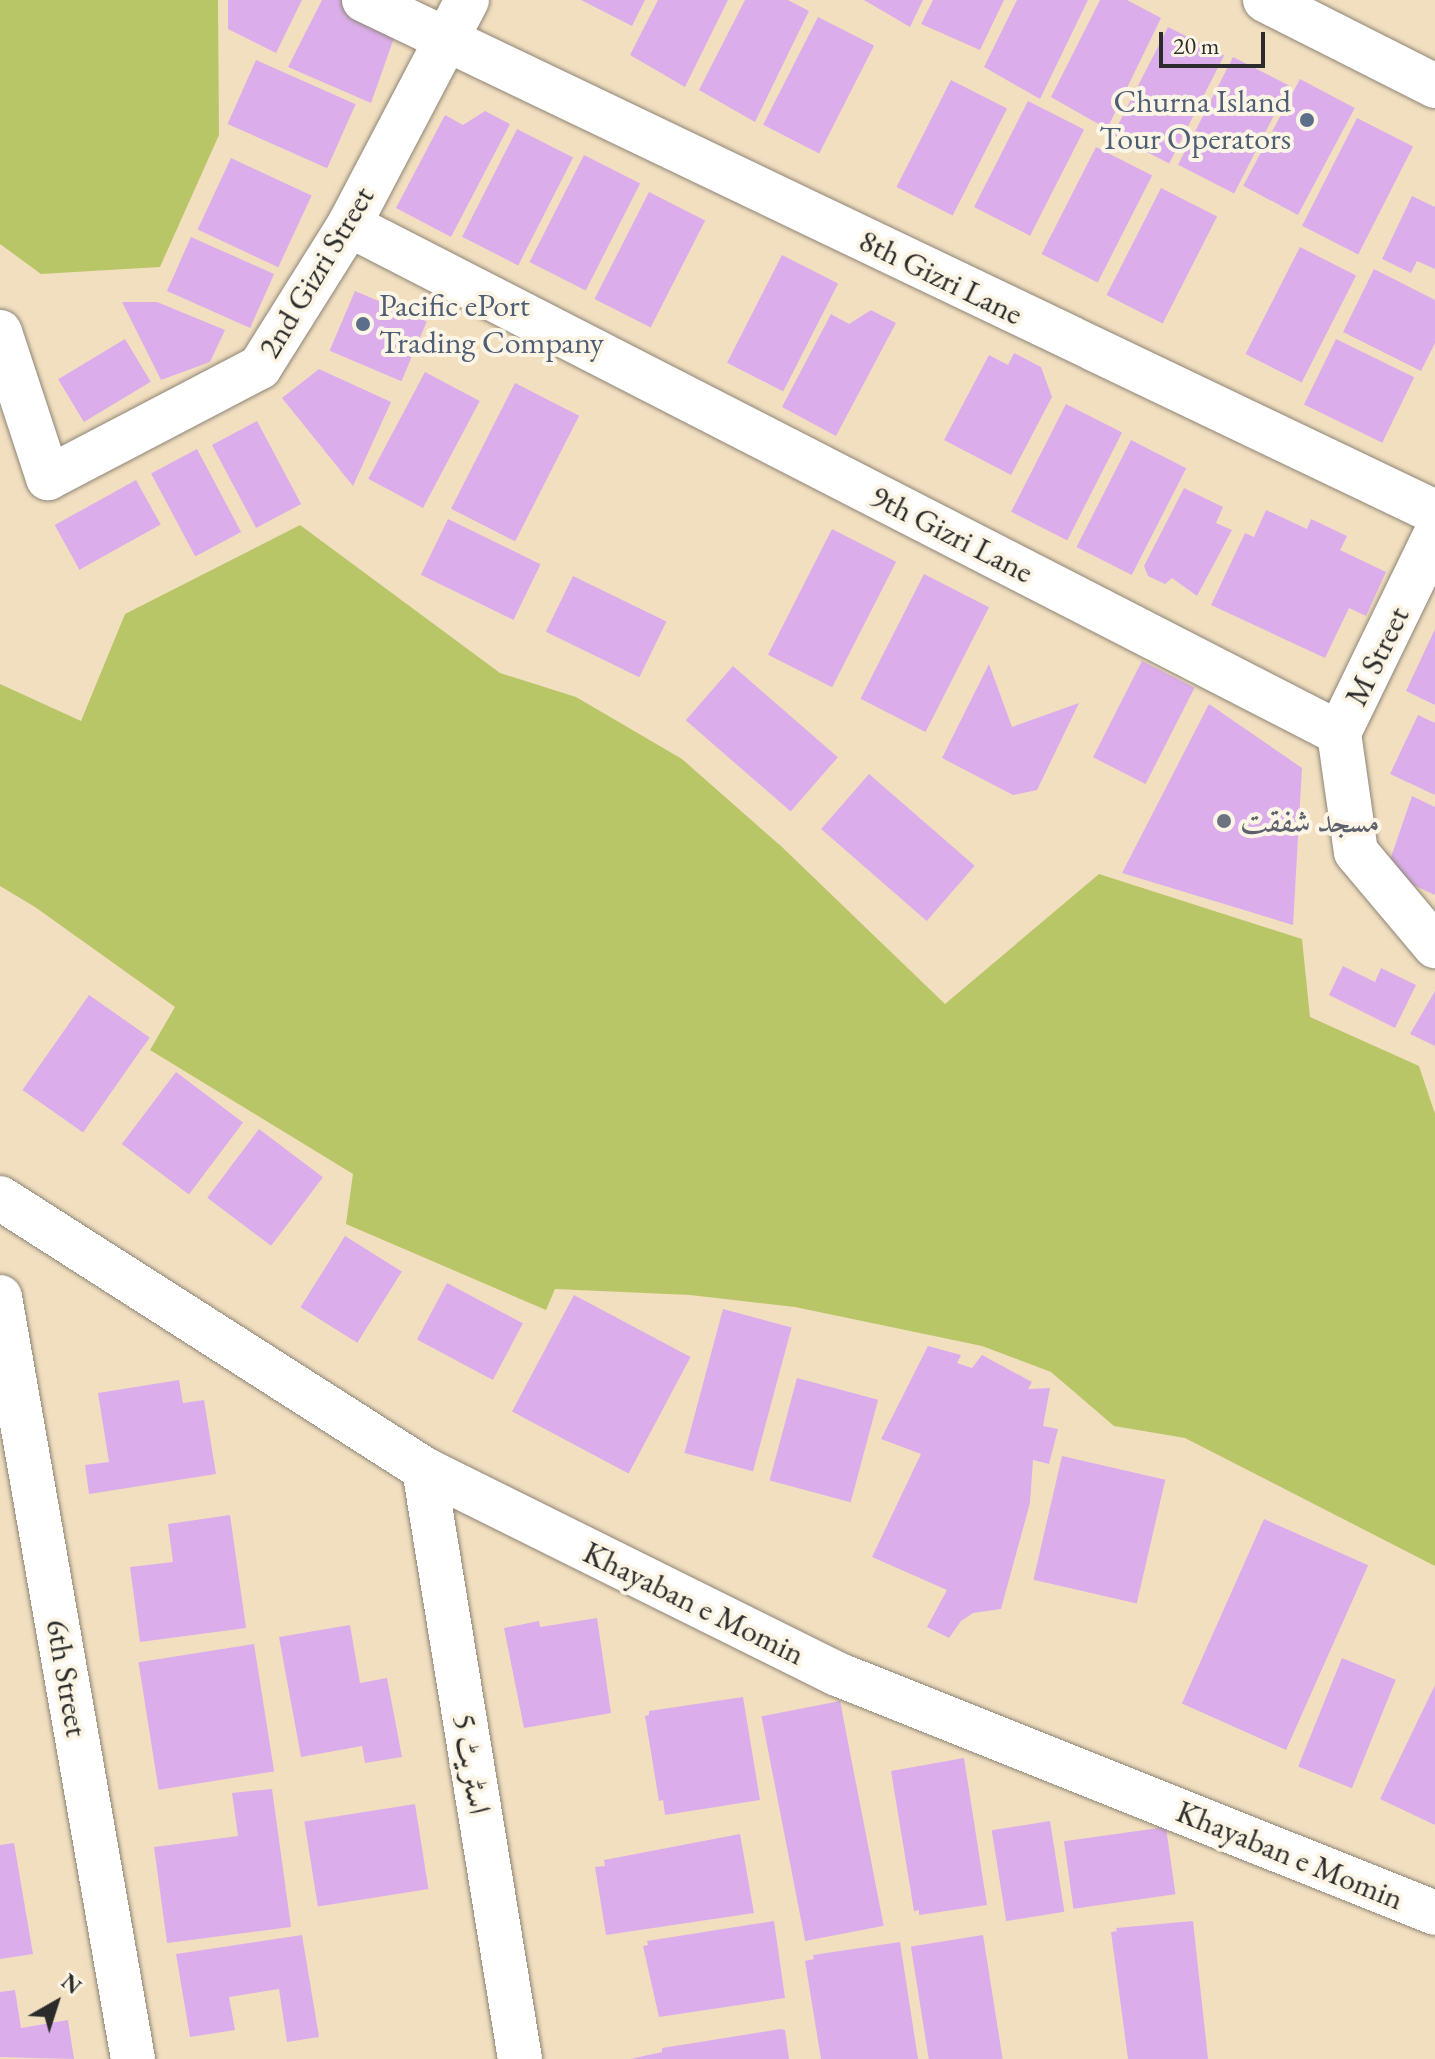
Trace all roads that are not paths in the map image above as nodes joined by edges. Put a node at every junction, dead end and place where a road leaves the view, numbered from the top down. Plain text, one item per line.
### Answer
1 (364, 0) edge
2 (467, 0) edge
3 (1265, 0) edge
4 (447, 41) junction
5 (1435, 86) edge
6 (349, 225) junction
7 (0, 332) edge
8 (1435, 512) edge
9 (1435, 535) edge
10 (1339, 733) junction
11 (1435, 946) edge
12 (0, 1198) edge
13 (0, 1297) edge
14 (424, 1469) junction
15 (1435, 1913) edge
16 (133, 2059) edge
17 (520, 2059) edge

1 - 4 street, 8th Gizri Lane
2 - 4 street, 2nd Gizri Street
3 - 5 street
4 - 6 street, 2nd Gizri Street
4 - 8 street, 8th Gizri Lane
6 - 7 street, 2nd Gizri Street
6 - 10 street, 9th Gizri Lane
9 - 10 street, M Street
10 - 11 street
12 - 14 street, Khayaban e Momin
13 - 16 street, 6th Street
14 - 15 street, Khayaban e Momin
14 - 17 street, اسٹریٹ 5

